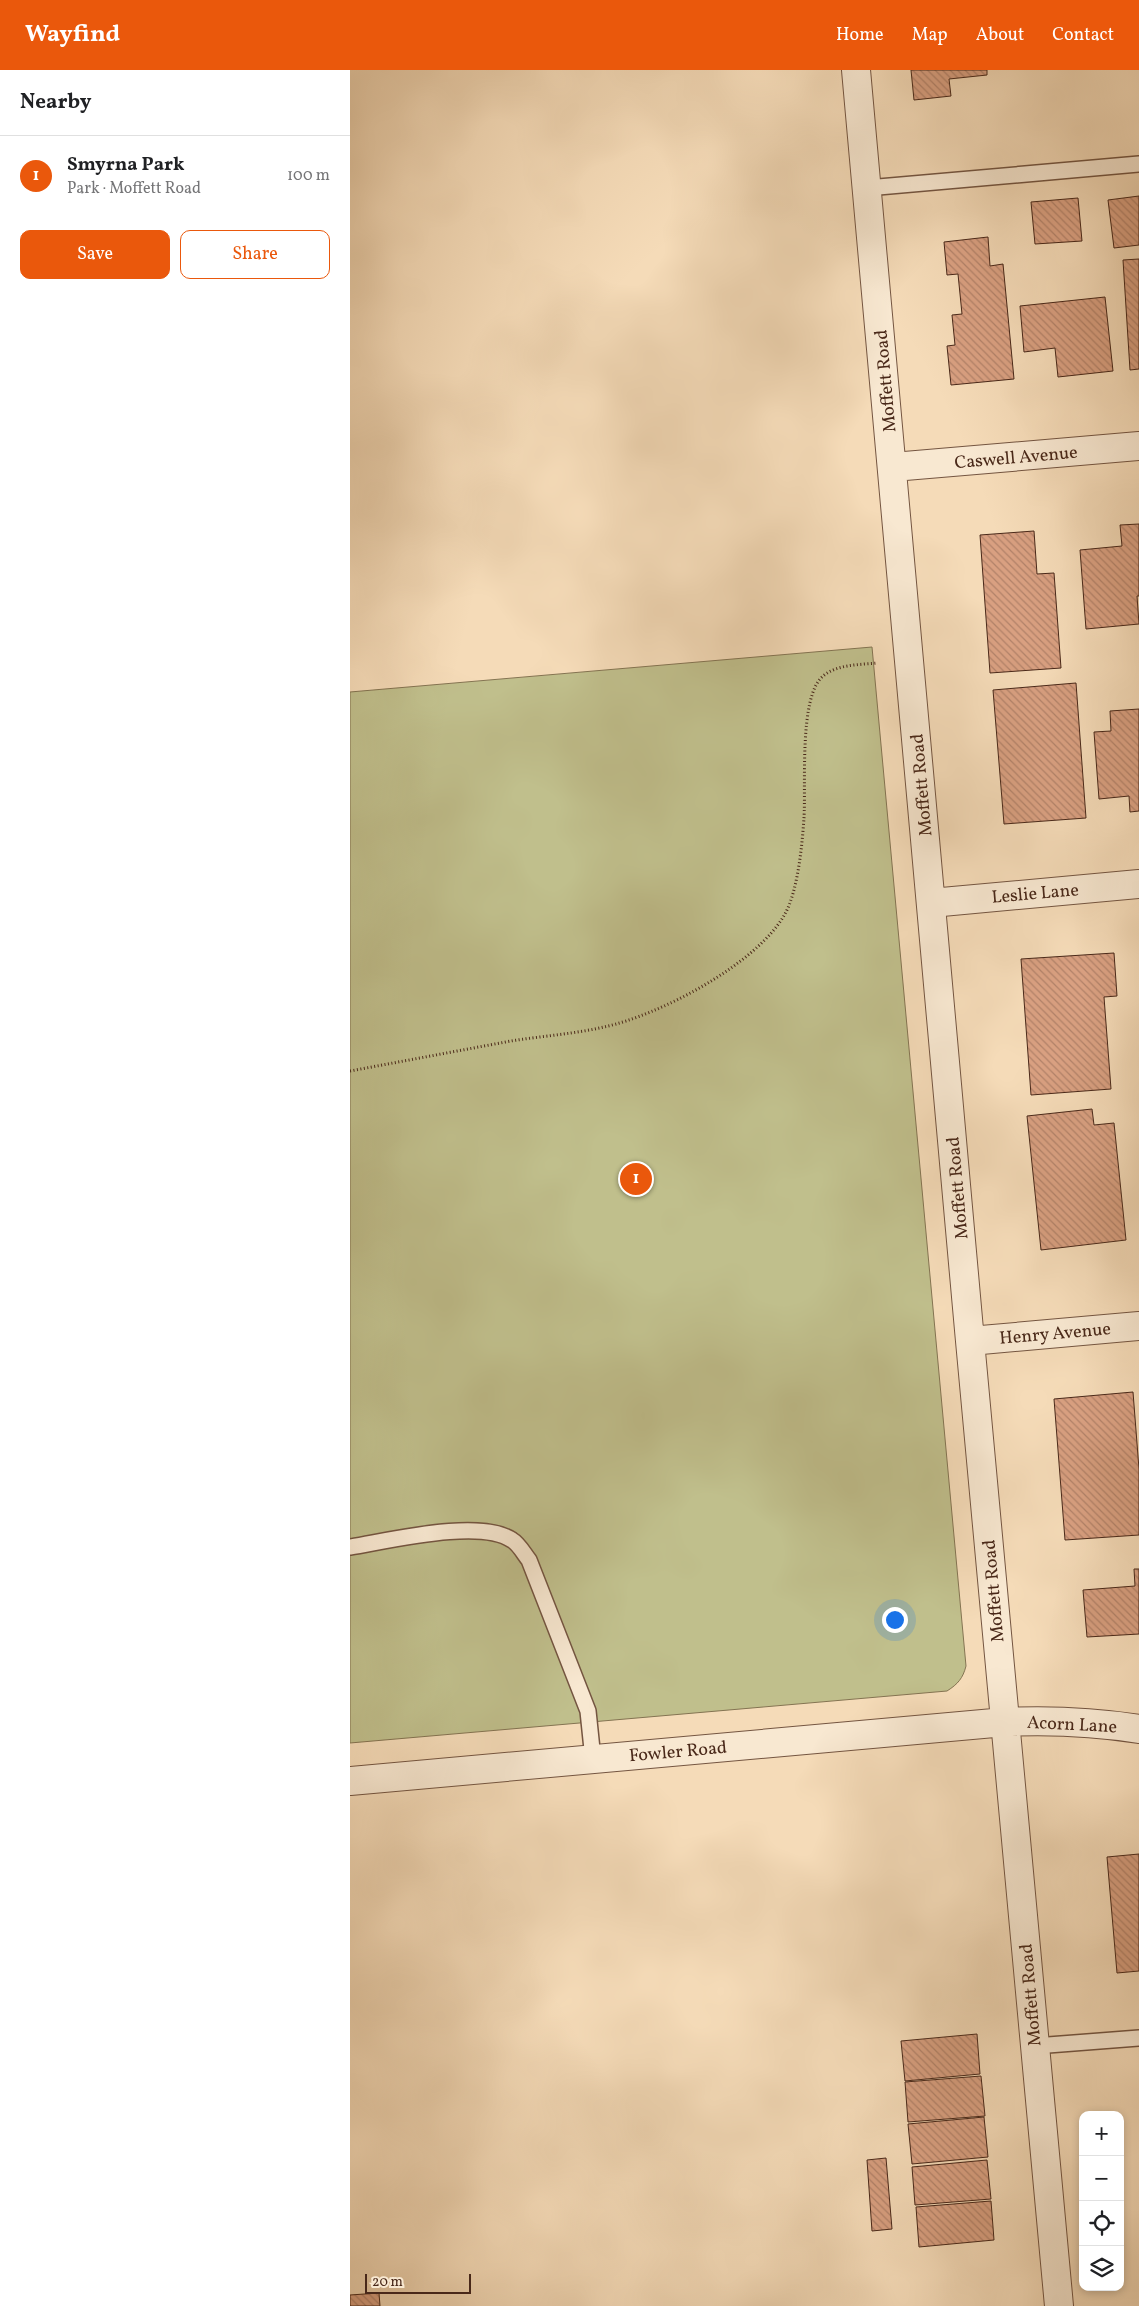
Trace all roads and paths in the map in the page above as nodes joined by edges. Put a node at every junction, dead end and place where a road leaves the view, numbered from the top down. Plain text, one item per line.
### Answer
1 (856, 70) edge
2 (1139, 164) edge
3 (867, 188) junction
4 (1139, 446) edge
5 (893, 468) junction
6 (910, 660) junction
7 (1139, 884) edge
8 (931, 903) junction
9 (350, 1071) edge
10 (1139, 1326) edge
11 (970, 1341) junction
12 (350, 1546) edge
13 (1005, 1722) junction
14 (1139, 1729) edge
15 (593, 1759) junction
16 (350, 1781) edge
17 (1139, 2038) edge
18 (1035, 2046) junction
19 (1059, 2306) edge

1 - 3 street, Moffett Road
2 - 3 lane
3 - 5 street, Moffett Road
4 - 5 street, Caswell Avenue
5 - 6 street, Moffett Road
6 - 8 street, Moffett Road
6 - 9 path
7 - 8 street, Leslie Lane
8 - 11 street, Moffett Road
10 - 11 street, Henry Avenue
11 - 13 street, Moffett Road
12 - 15 lane
13 - 14 street, Acorn Lane
13 - 15 street, Fowler Road
13 - 18 street, Moffett Road
15 - 16 street, Fowler Road
17 - 18 lane
18 - 19 street, Moffett Road

